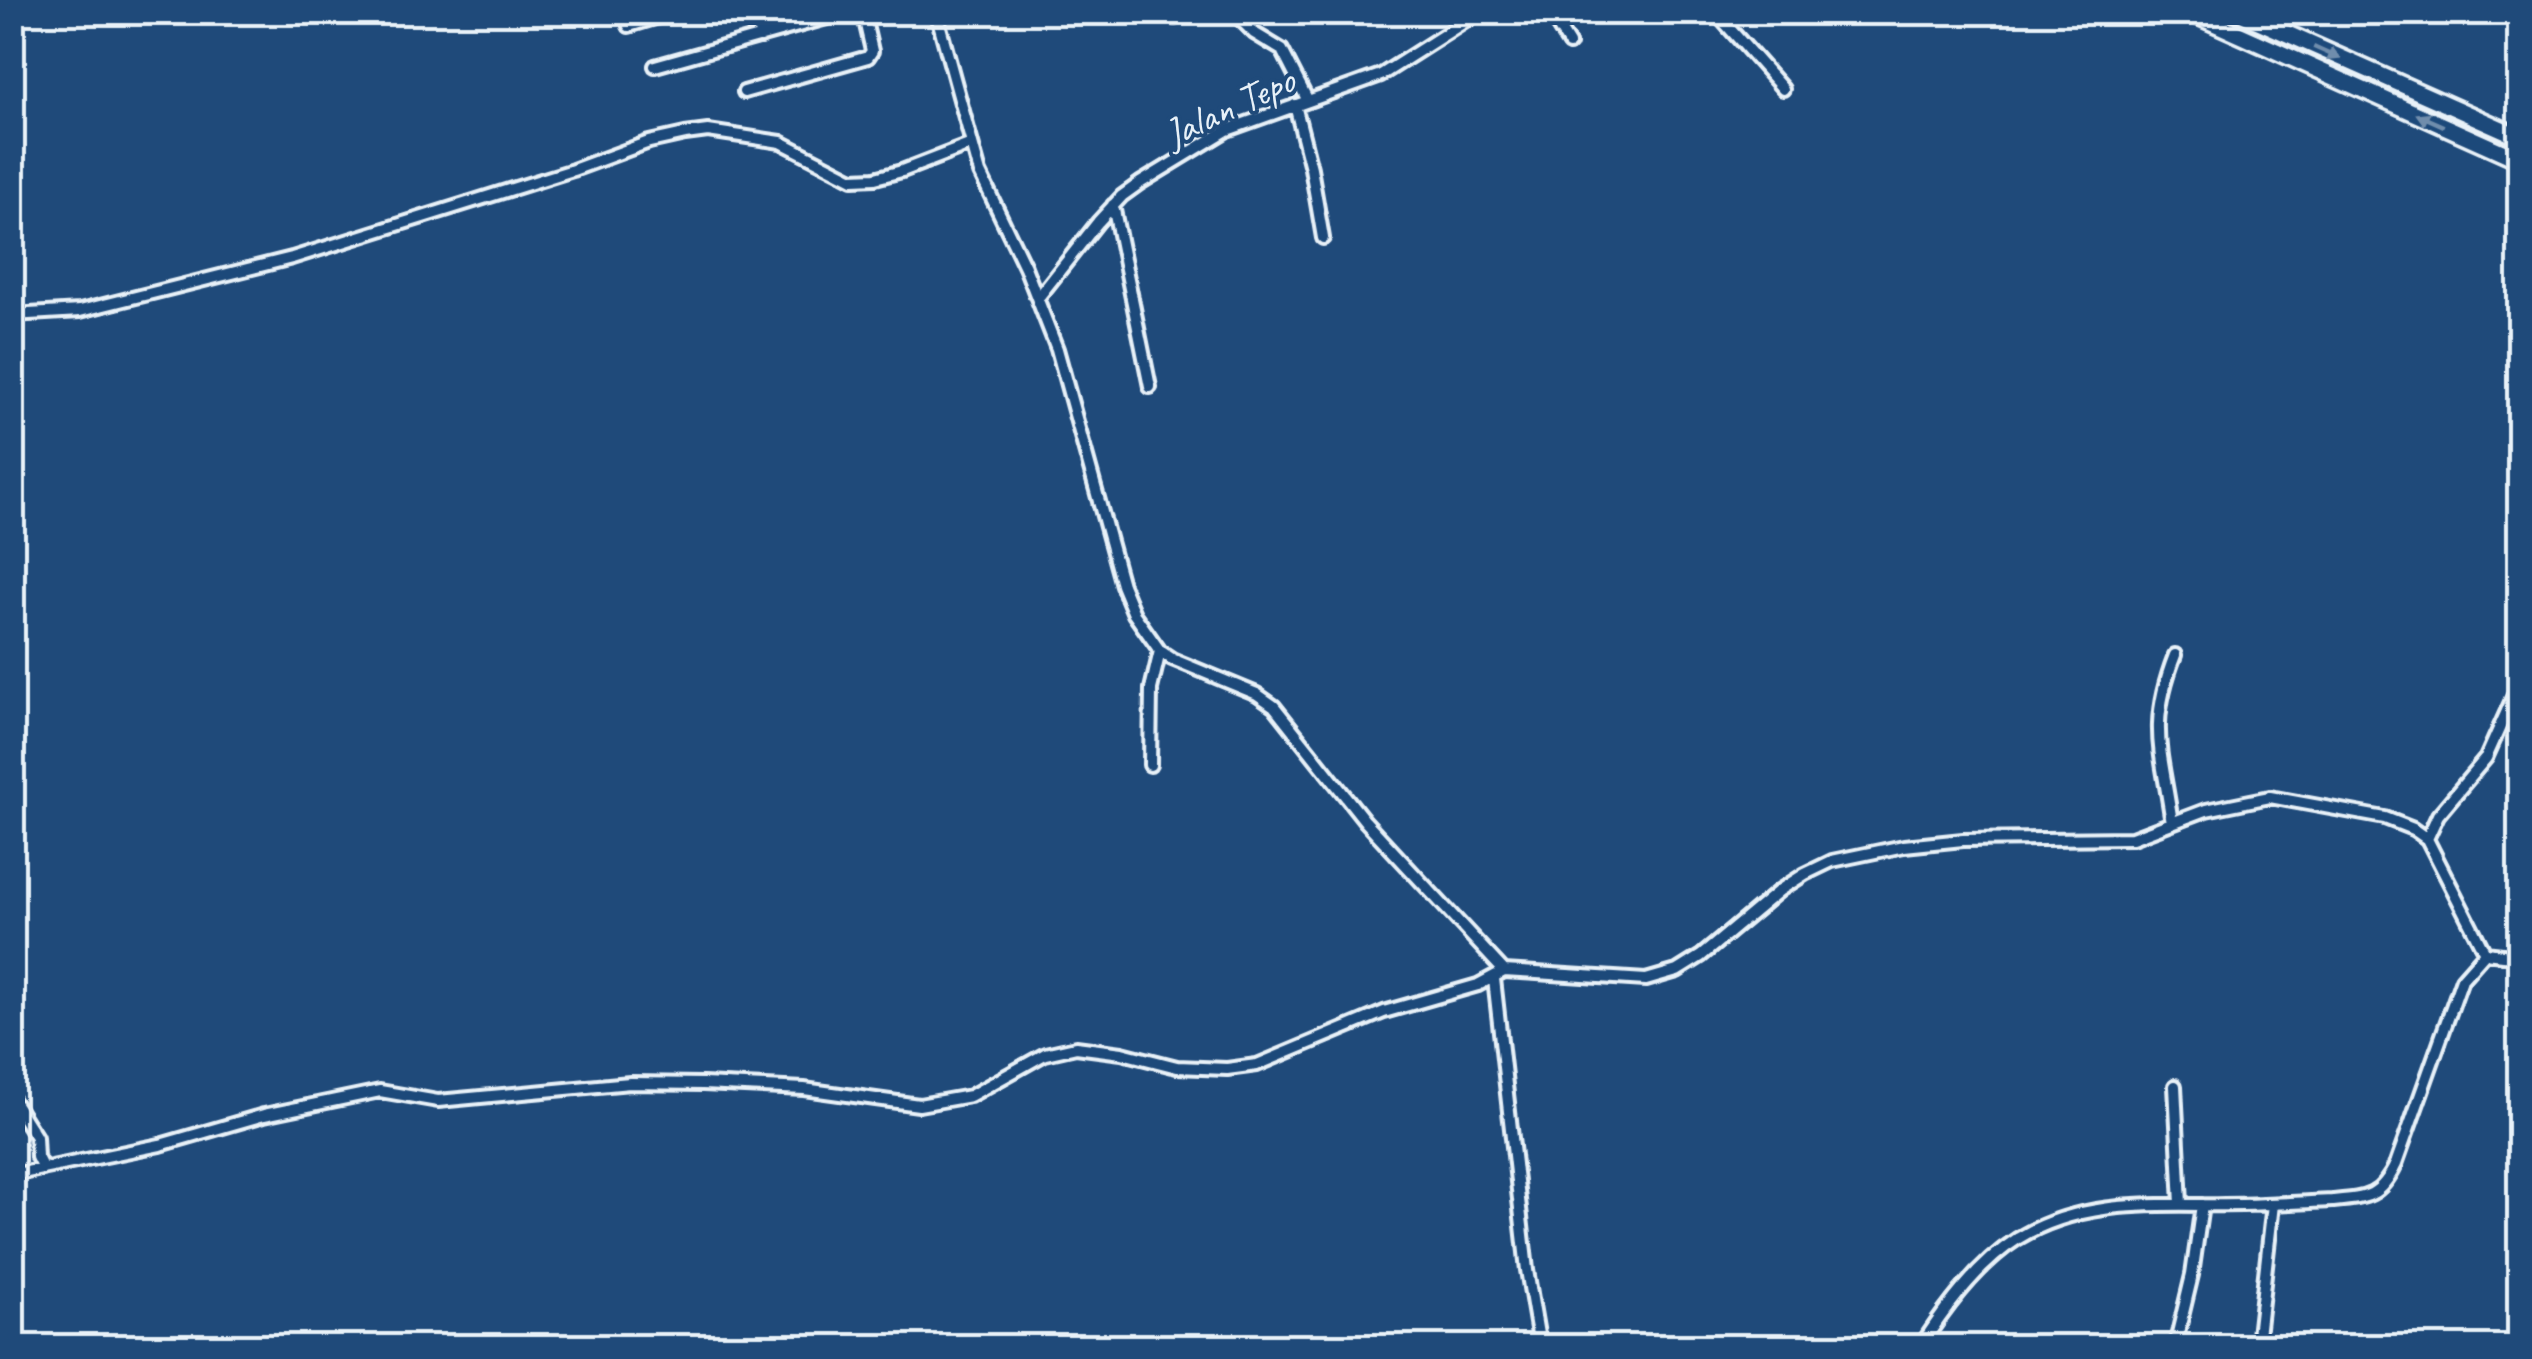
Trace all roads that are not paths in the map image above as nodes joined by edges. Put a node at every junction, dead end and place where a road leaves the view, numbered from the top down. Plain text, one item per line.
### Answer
1 (676, 12) edge
2 (754, 12) edge
3 (848, 12) edge
4 (863, 12) edge
5 (936, 12) edge
6 (1168, 12) edge
7 (1180, 12) edge
8 (1233, 12) edge
9 (1480, 12) edge
10 (1549, 12) edge
11 (1715, 12) edge
12 (2189, 12) edge
13 (2238, 12) edge
14 (629, 26) dead end
15 (761, 37) junction
16 (1569, 44) dead end
17 (655, 66) dead end
18 (1783, 89) dead end
19 (744, 92) dead end
20 (1308, 100) junction
21 (1294, 105) junction
22 (2520, 137) edge
23 (973, 146) junction
24 (2520, 160) edge
25 (1114, 206) junction
26 (1324, 238) dead end
27 (1038, 298) junction
28 (12, 315) edge
29 (1150, 387) dead end
30 (1160, 650) junction
31 (2176, 656) dead end
32 (2520, 682) edge
33 (1150, 765) dead end
34 (2172, 823) junction
35 (2427, 839) junction
36 (2485, 953) junction
37 (2520, 957) edge
38 (1499, 975) junction
39 (2175, 1086) dead end
40 (12, 1099) edge
41 (44, 1169) junction
42 (12, 1175) edge
43 (2181, 1204) junction
44 (2273, 1204) junction
45 (2202, 1205) junction
46 (2258, 1336) dead end
47 (1540, 1346) edge
48 (1921, 1346) edge
49 (2174, 1346) edge

1 - 14 street
2 - 15 street
3 - 15 street
4 - 19 street
5 - 23 street
6 - 7 street
8 - 20 street
9 - 20 street, Jalan Tepo
10 - 16 street
11 - 18 street
24 -> 12 highway
13 -> 22 highway
15 - 17 street
20 - 21 street, Jalan Tepo
21 - 25 street, Jalan Tepo
21 - 26 street
23 - 27 street
23 - 28 street
25 - 27 street, Jalan Tepo
25 - 29 street
27 - 30 street
30 - 33 street
30 - 38 street
31 - 34 street
32 - 35 street
34 - 35 street
34 - 38 street
35 - 36 street
36 - 37 street
36 - 44 street
38 - 41 street
38 - 47 street
39 - 43 street
40 - 41 street
41 - 42 street
43 - 45 street
43 - 48 street
44 - 45 street
44 - 46 street
45 - 49 street

